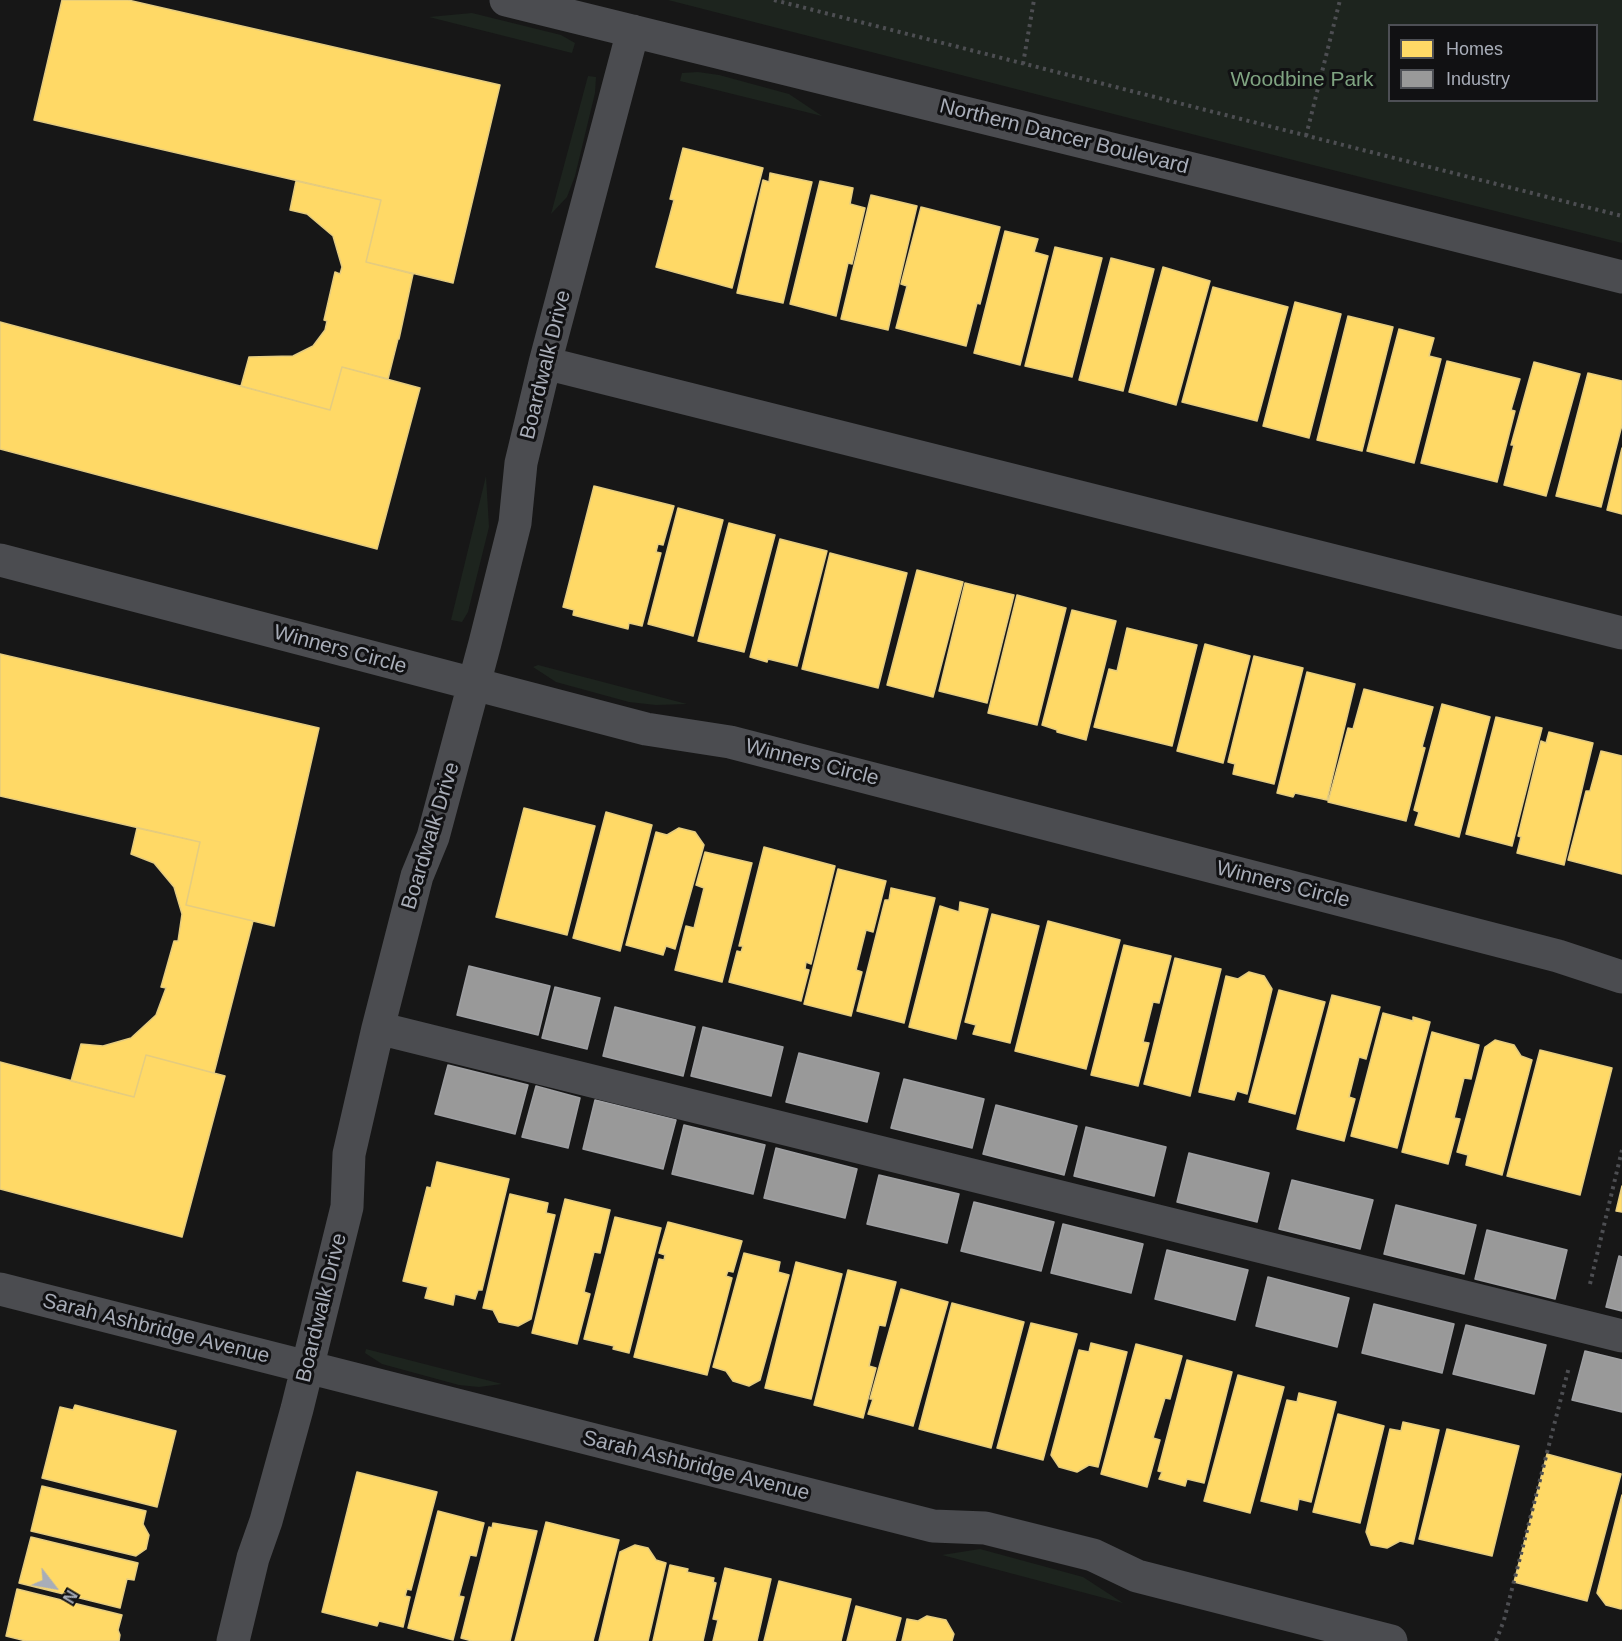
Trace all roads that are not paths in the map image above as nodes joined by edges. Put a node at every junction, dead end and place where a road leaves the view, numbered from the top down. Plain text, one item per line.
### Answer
1 (506, 0) edge
2 (633, 31) junction
3 (1622, 277) edge
4 (545, 363) junction
5 (0, 560) edge
6 (1622, 633) edge
7 (474, 685) junction
8 (1622, 977) edge
9 (378, 1028) junction
10 (0, 1289) edge
11 (1622, 1336) edge
12 (307, 1368) junction
13 (233, 1641) edge
14 (1391, 1641) edge

1 - 2 street, Northern Dancer Boulevard
2 - 3 street, Northern Dancer Boulevard
2 - 4 street, Boardwalk Drive
4 - 6 street
4 - 7 street, Boardwalk Drive
5 - 7 street, Winners Circle
7 - 8 street, Winners Circle
7 - 9 street, Boardwalk Drive
9 - 11 street
9 - 12 street, Boardwalk Drive
10 - 12 street, Sarah Ashbridge Avenue
12 - 13 street, Boardwalk Drive
12 - 14 street, Sarah Ashbridge Avenue

